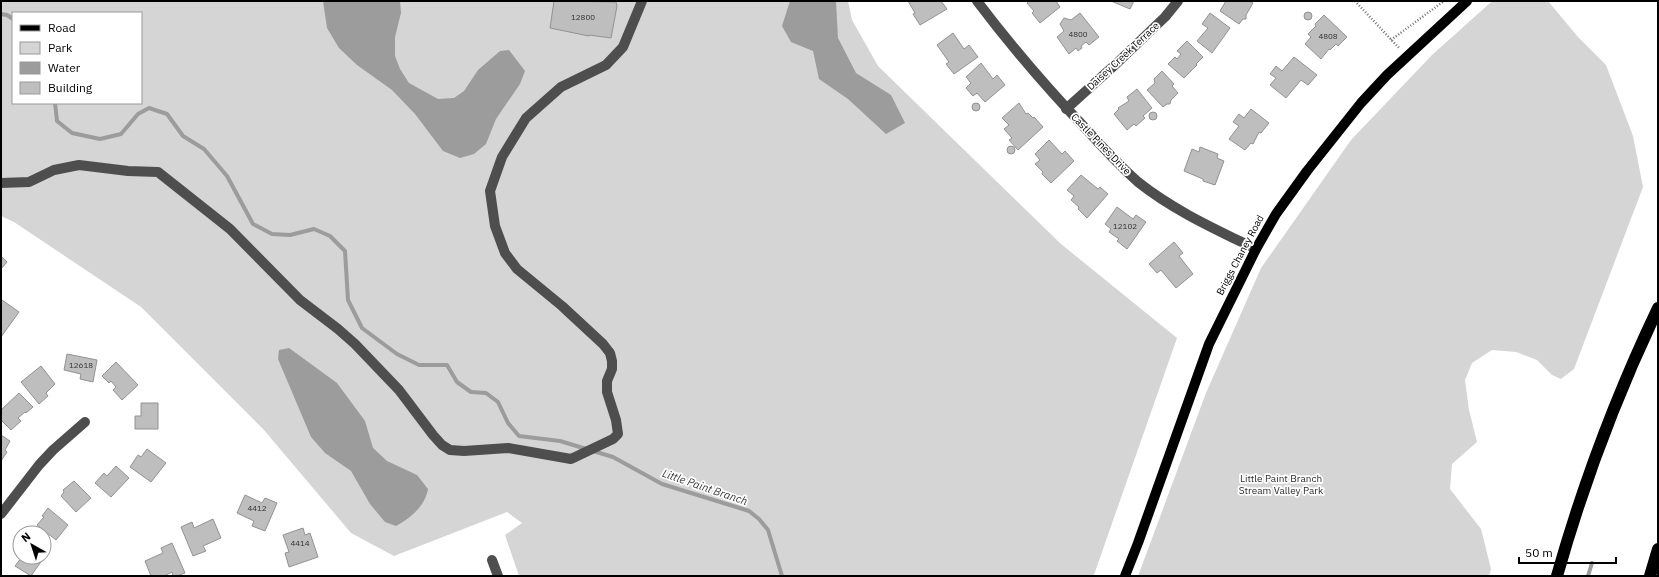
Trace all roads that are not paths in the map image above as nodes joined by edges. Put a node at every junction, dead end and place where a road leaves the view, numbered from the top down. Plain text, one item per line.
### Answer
1 (642, 1) edge
2 (977, 1) edge
3 (1178, 1) edge
4 (1467, 1) edge
5 (1066, 109) junction
6 (1, 183) edge
7 (1256, 249) junction
8 (1658, 308) edge
9 (85, 422) dead end
10 (1, 514) edge
11 (1658, 550) edge
12 (492, 560) dead end
13 (1658, 560) edge
14 (498, 576) edge
15 (1125, 576) edge
16 (1557, 576) edge
17 (1650, 576) edge
18 (1654, 576) edge

1 - 6 street
2 - 5 street, Castle Pines Drive
3 - 5 street, Daisey Creek Terrace
4 - 7 main road, Briggs Chaney Road
5 - 7 street, Castle Pines Drive
7 - 15 main road, Briggs Chaney Road
8 - 16 highway
9 - 10 street
11 - 17 highway
12 - 14 street
13 - 18 highway

